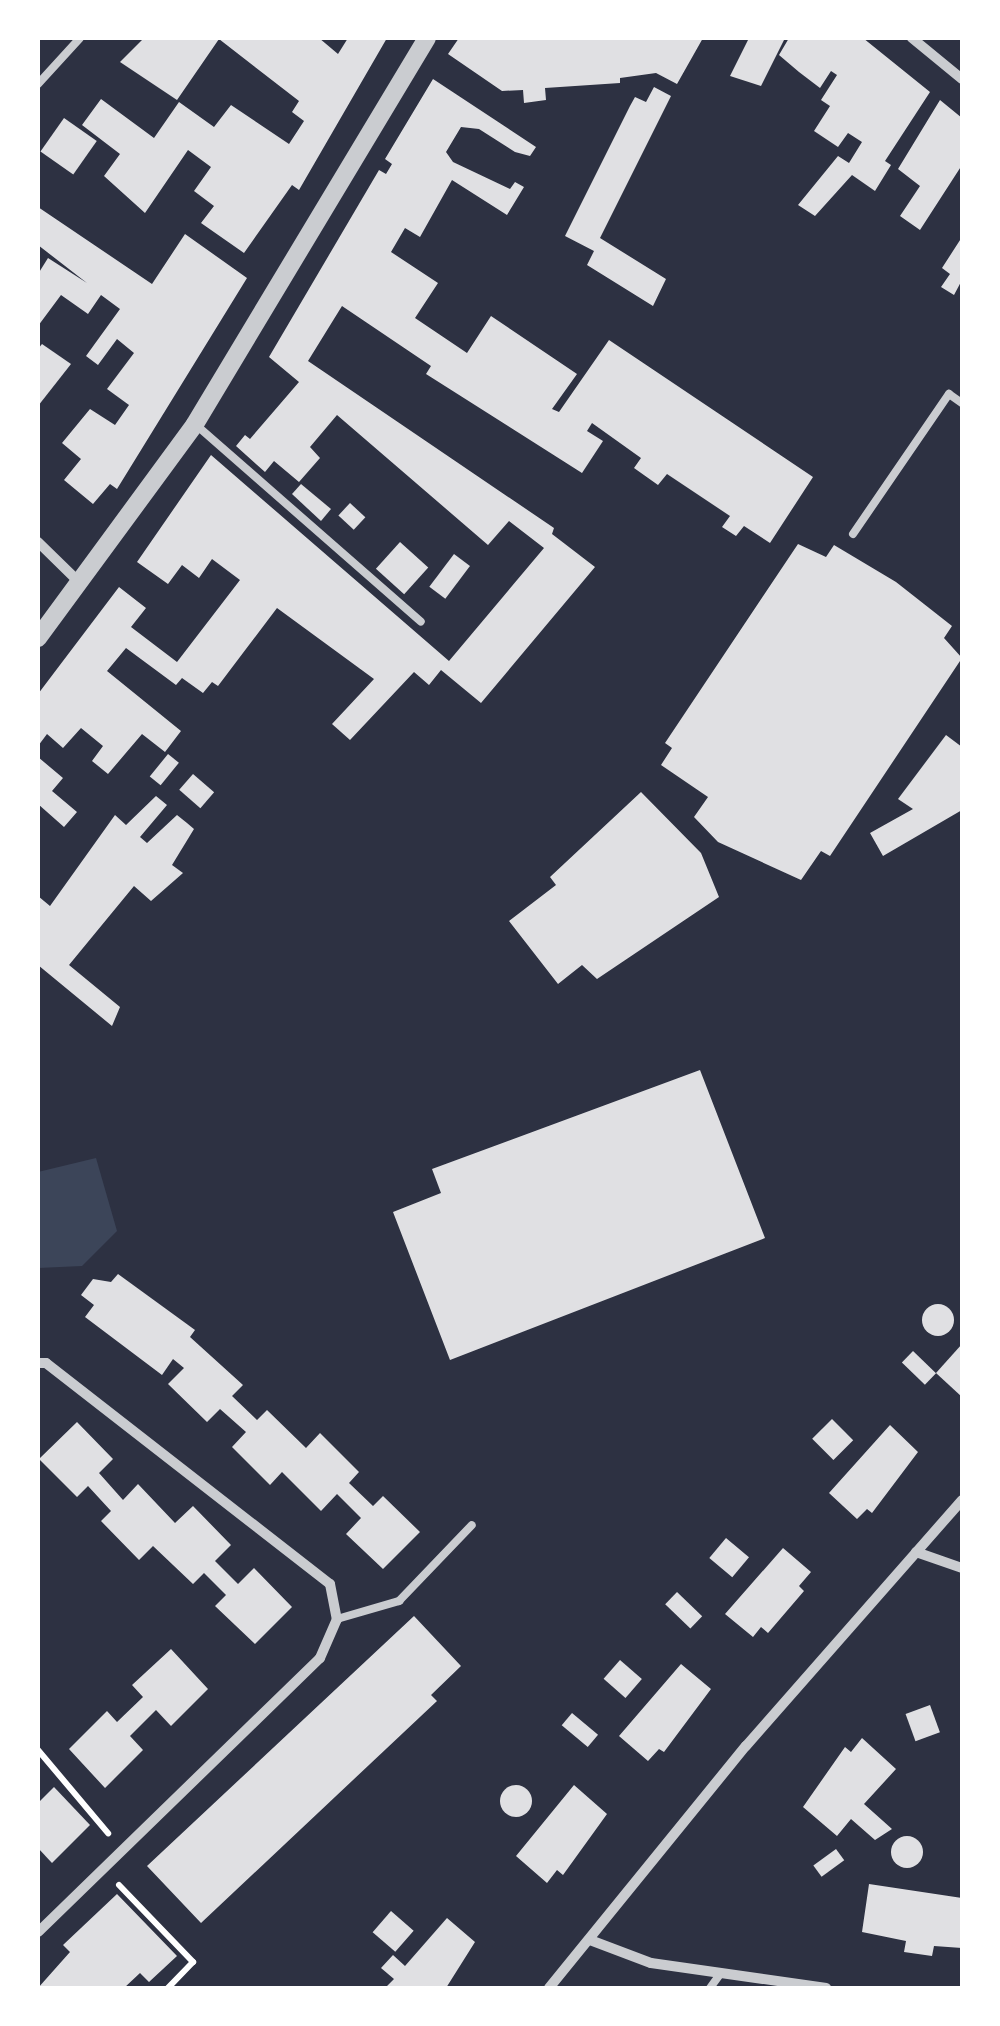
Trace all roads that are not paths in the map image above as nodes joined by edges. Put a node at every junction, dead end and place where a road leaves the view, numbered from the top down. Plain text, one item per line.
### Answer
1 (80, 38) edge
2 (427, 38) edge
3 (912, 38) edge
4 (962, 79) edge
5 (38, 84) edge
6 (962, 403) edge
7 (195, 424) junction
8 (853, 534) dead end
9 (38, 542) edge
10 (79, 582) junction
11 (421, 622) dead end
12 (38, 638) edge
13 (38, 1363) edge
14 (962, 1500) edge
15 (472, 1525) dead end
16 (916, 1552) junction
17 (962, 1568) edge
18 (337, 1619) junction
19 (38, 1932) edge
20 (590, 1940) junction
21 (721, 1973) junction
22 (549, 1988) edge
23 (710, 1988) edge
24 (826, 1988) edge

1 - 5 lane
2 - 7 street
3 - 4 street
6 - 8 lane
7 - 10 street
7 - 11 lane
9 - 10 street
10 - 12 street
13 - 18 street
14 - 16 street
15 - 18 lane
16 - 17 street
16 - 20 street
18 - 19 street
20 - 21 street
20 - 22 street
21 - 23 lane
21 - 24 street

